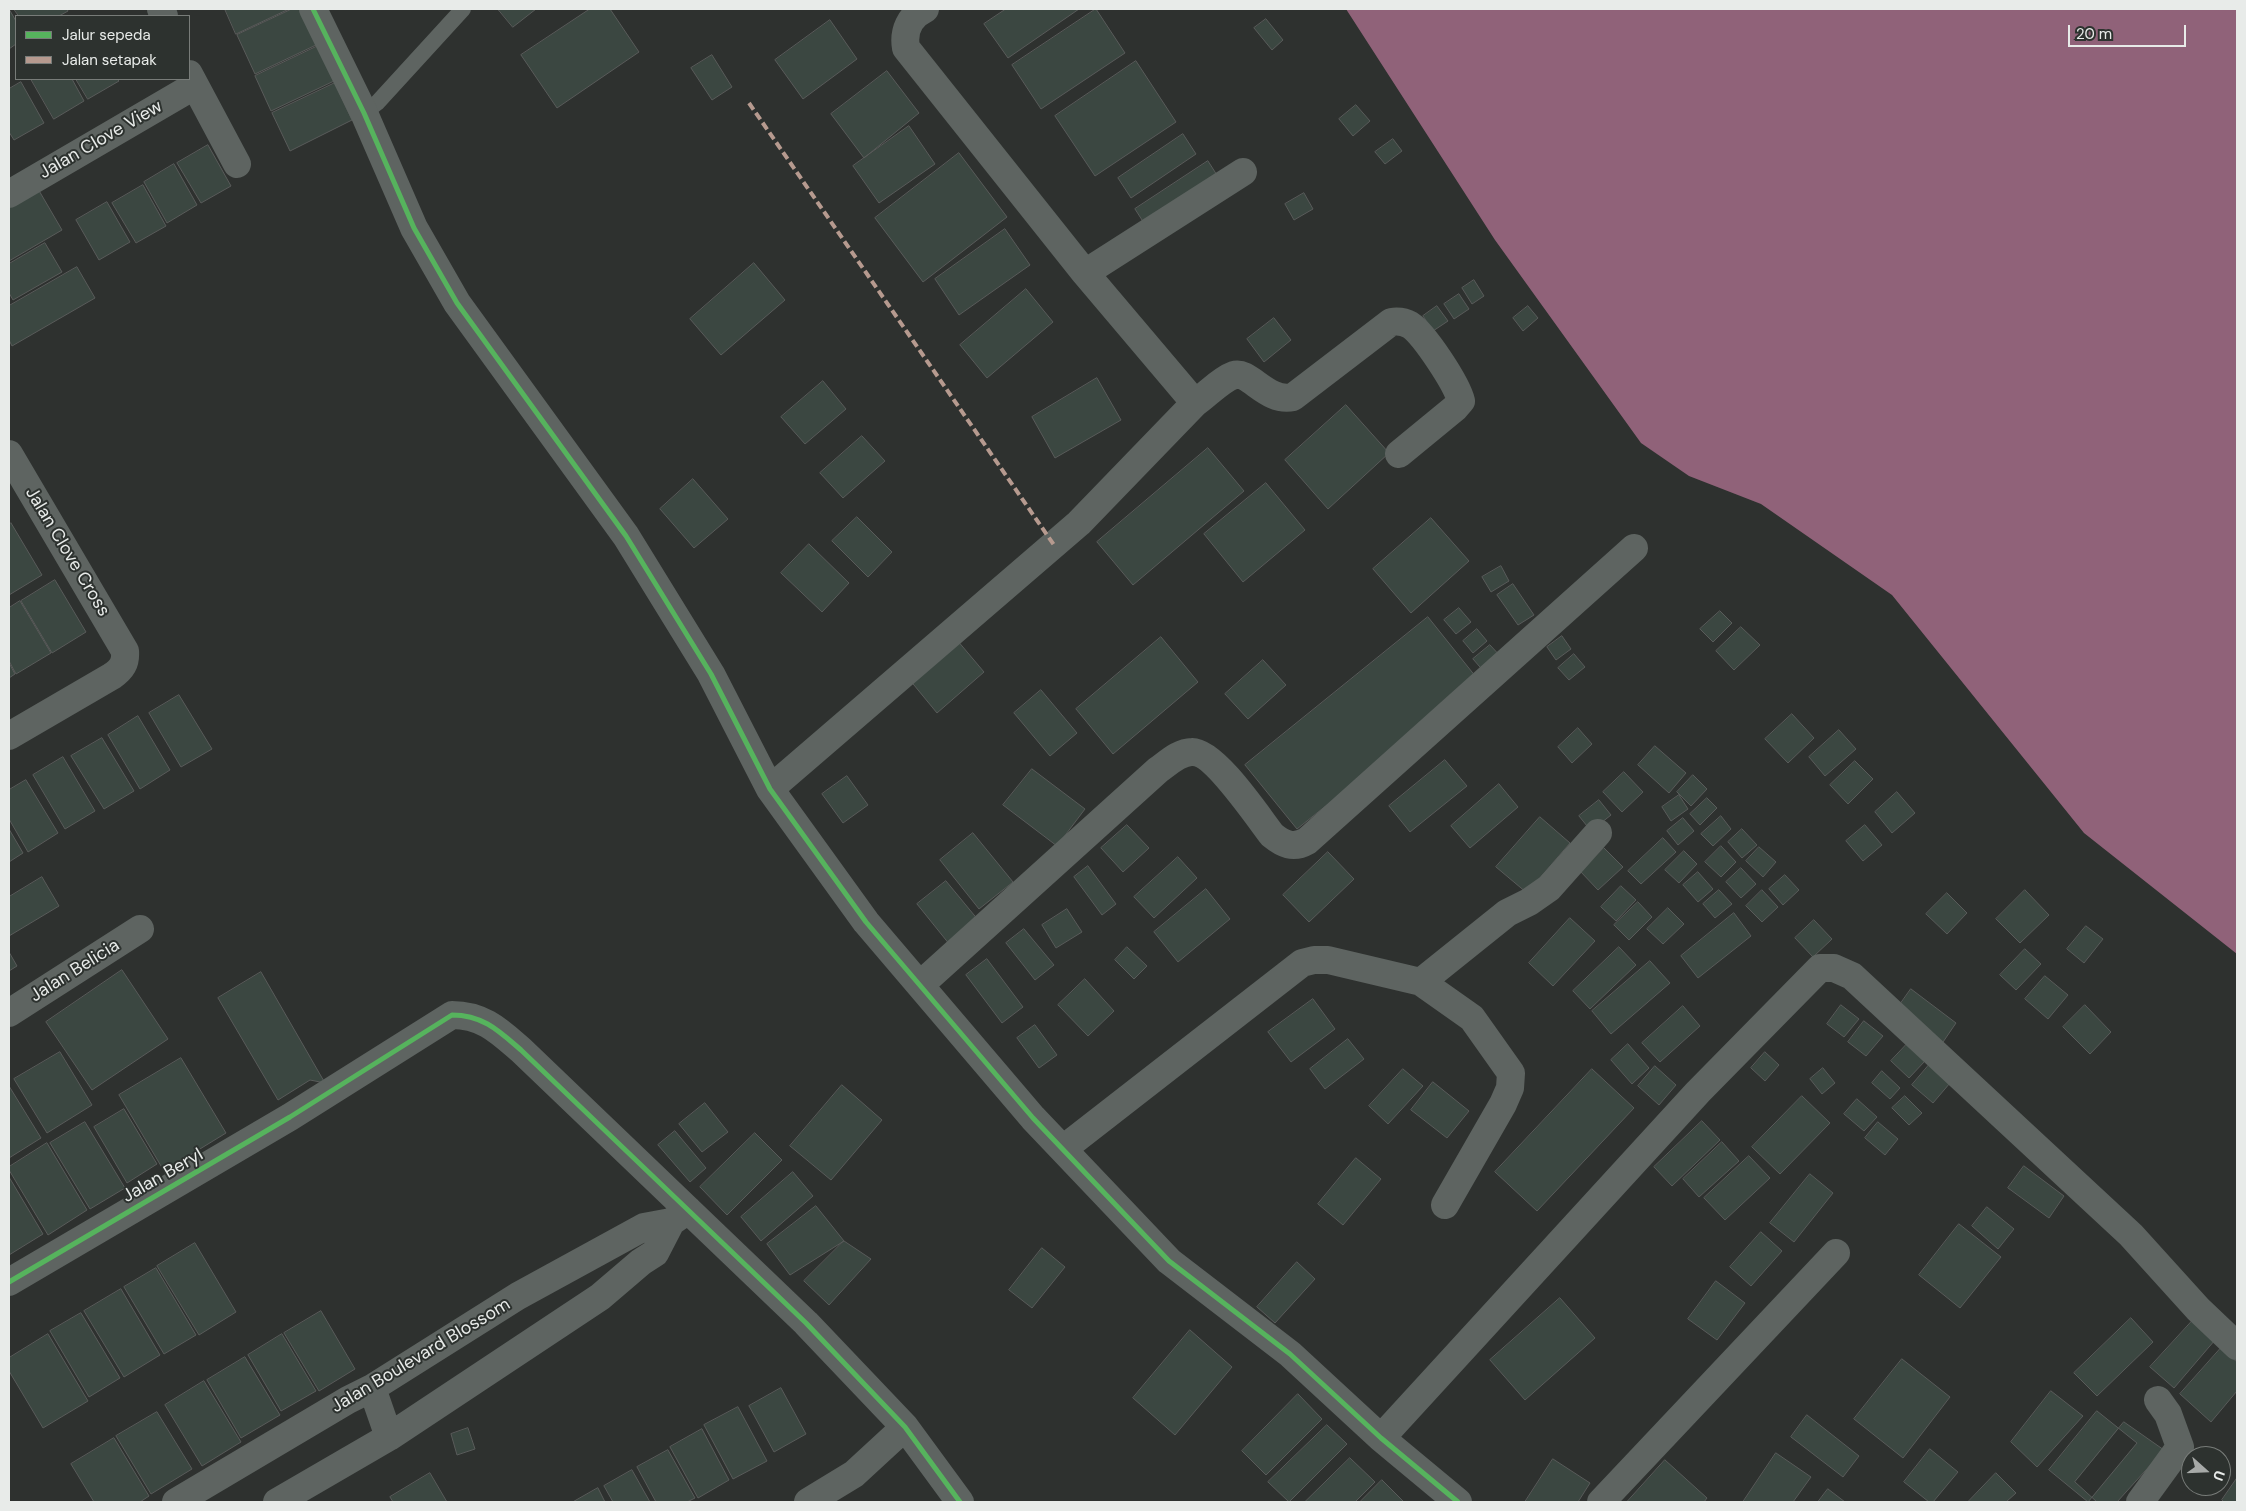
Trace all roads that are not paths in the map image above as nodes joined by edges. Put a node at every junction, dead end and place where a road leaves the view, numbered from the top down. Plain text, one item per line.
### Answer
1 (314, 9) edge
2 (463, 9) edge
3 (925, 9) edge
4 (191, 80) edge
5 (364, 113) junction
6 (237, 164) dead end
7 (1243, 172) dead end
8 (9, 194) edge
9 (1085, 273) junction
10 (1196, 403) junction
11 (1399, 454) dead end
12 (11, 461) edge
13 (1634, 548) dead end
14 (9, 736) edge
15 (770, 789) junction
16 (1598, 833) dead end
17 (140, 929) dead end
18 (1421, 982) junction
19 (920, 985) junction
20 (9, 1013) edge
21 (1063, 1149) junction
22 (1445, 1205) dead end
23 (679, 1216) junction
24 (1836, 1253) dead end
25 (9, 1282) edge
26 (2237, 1346) edge
27 (372, 1388) junction
28 (2158, 1400) dead end
29 (905, 1427) junction
30 (389, 1437) junction
31 (1381, 1438) junction
32 (176, 1502) edge
33 (277, 1502) edge
34 (808, 1502) edge
35 (960, 1502) edge
36 (1458, 1502) edge
37 (1601, 1502) edge
38 (2140, 1502) edge

1 - 5 street
2 - 5 lane
3 - 9 street
4 - 6 street
4 - 8 street, Jalan Clove View
5 - 15 street
7 - 9 street
9 - 10 street
10 - 11 street
10 - 15 street
12 - 14 street, Jalan Clove Cross
13 - 19 street
15 - 19 street
16 - 18 street
17 - 20 street, Jalan Belicia
18 - 21 street
18 - 22 street
19 - 21 street
21 - 31 street
23 - 25 street, Jalan Beryl
23 - 27 street, Jalan Boulevard Blossom
23 - 29 street, Jalan Beryl
23 - 30 street
24 - 37 street
26 - 31 street
27 - 30 street
27 - 32 street, Jalan Boulevard Blossom
28 - 38 street
29 - 34 street
29 - 35 street, Jalan Beryl
30 - 33 street
31 - 36 street

